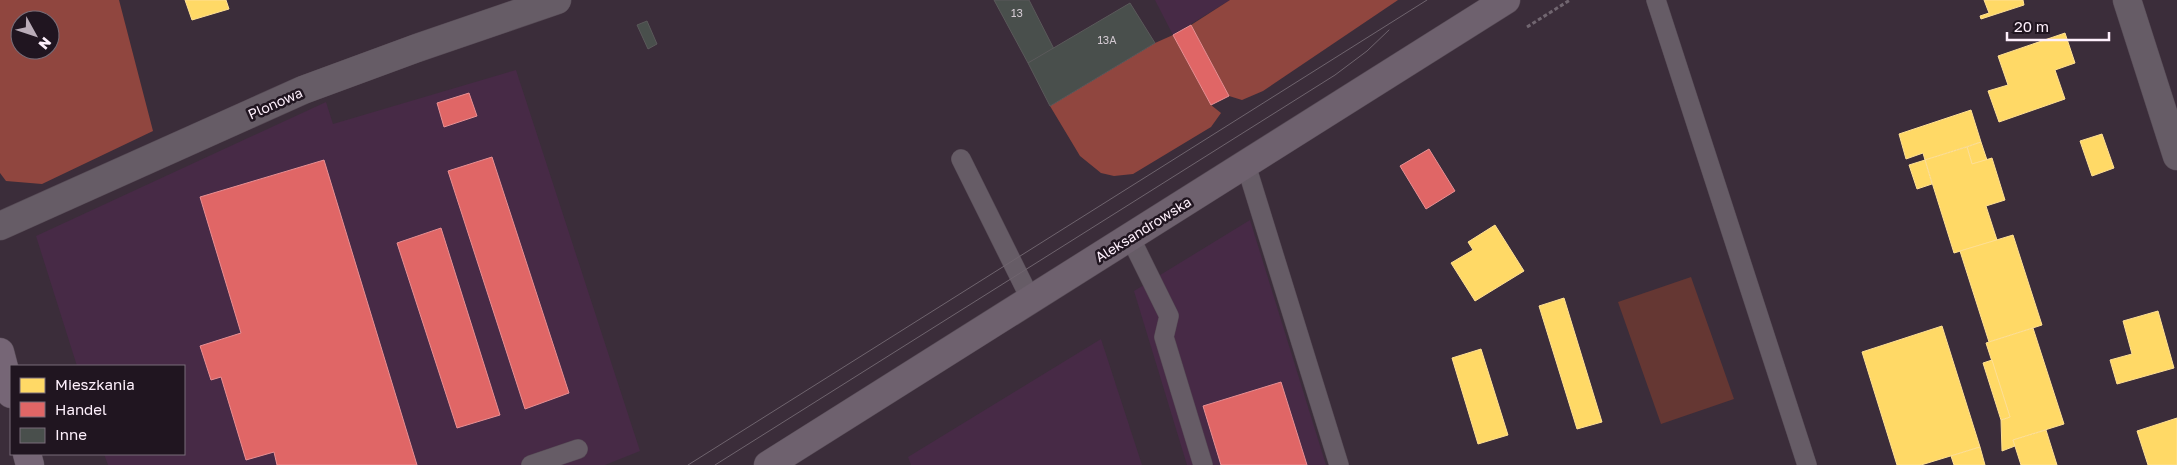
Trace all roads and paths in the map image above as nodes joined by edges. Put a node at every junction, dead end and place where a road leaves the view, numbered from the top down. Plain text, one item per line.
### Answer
1 (557, 0) edge
2 (1506, 0) edge
3 (1656, 0) edge
4 (2127, 0) edge
5 (2177, 156) edge
6 (961, 160) dead end
7 (1246, 165) junction
8 (0, 226) edge
9 (1130, 237) junction
10 (1031, 300) junction
11 (0, 352) edge
12 (10, 390) edge
13 (578, 449) dead end
14 (774, 463) edge
15 (531, 465) edge
16 (1203, 465) edge
17 (1339, 465) edge
18 (1806, 465) edge

1 - 8 street, Plonowa
2 - 7 main road, Aleksandrowska
3 - 18 lane
4 - 5 street
6 - 10 lane
7 - 9 main road, Aleksandrowska
7 - 17 lane
9 - 10 main road, Aleksandrowska
9 - 16 lane
10 - 14 main road, Aleksandrowska
11 - 12 main road
13 - 15 lane

